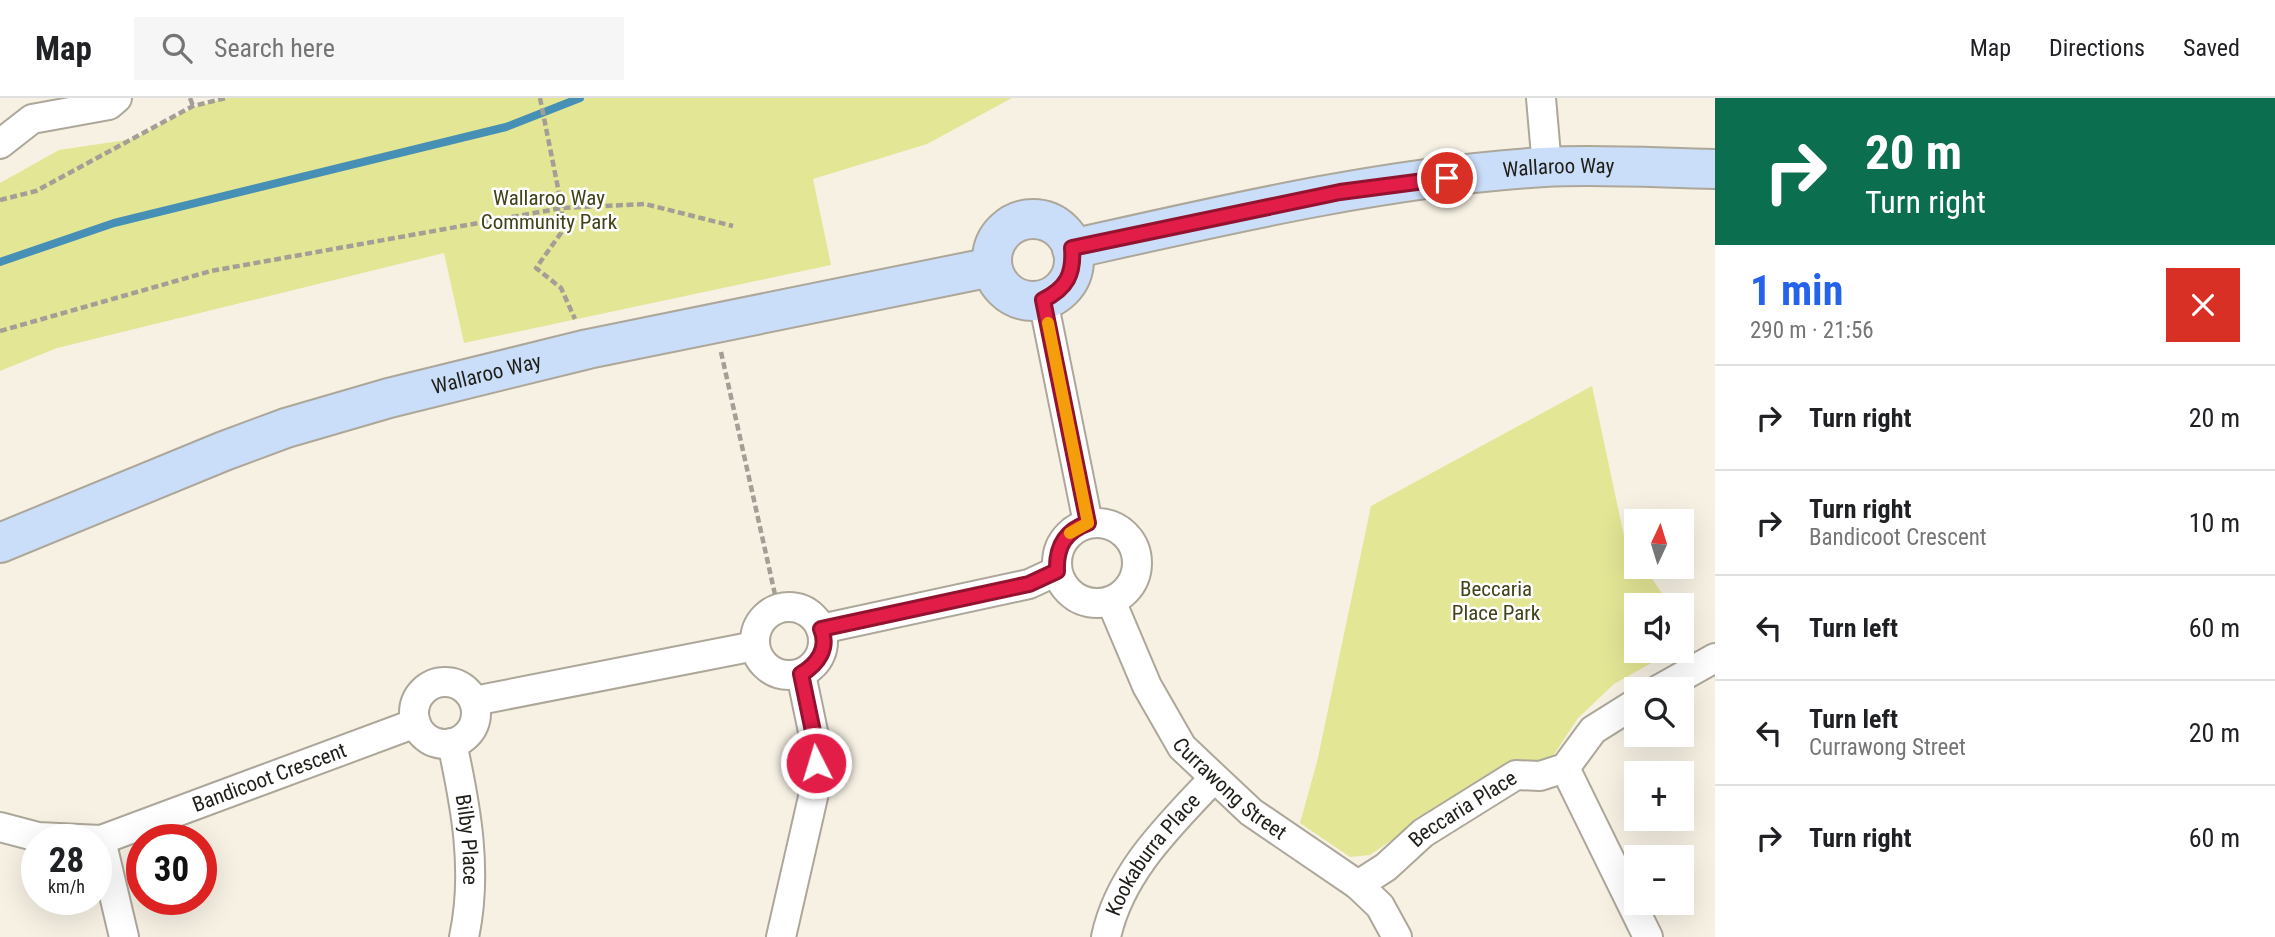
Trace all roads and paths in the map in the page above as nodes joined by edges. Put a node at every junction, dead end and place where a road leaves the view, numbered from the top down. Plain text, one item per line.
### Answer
1 (117, 98) edge
2 (190, 98) edge
3 (226, 98) edge
4 (540, 98) edge
5 (1541, 98) edge
6 (193, 106) junction
7 (0, 144) edge
8 (1547, 167) junction
9 (1715, 169) edge
10 (0, 200) edge
11 (562, 208) junction
12 (733, 226) dead end
13 (1072, 248) junction
14 (992, 267) junction
15 (1043, 300) junction
16 (716, 324) junction
17 (0, 331) edge
18 (587, 349) junction
19 (1088, 523) junction
20 (0, 543) edge
21 (1057, 571) junction
22 (1111, 601) junction
23 (778, 608) junction
24 (821, 629) junction
25 (755, 646) junction
26 (1715, 658) edge
27 (801, 674) junction
28 (1681, 677) edge
29 (474, 701) junction
30 (1624, 711) edge
31 (416, 723) junction
32 (452, 743) junction
33 (1565, 768) junction
34 (1213, 779) junction
35 (0, 827) edge
36 (21, 833) edge
37 (112, 836) edge
38 (1358, 885) junction
39 (112, 886) edge
40 (124, 937) edge
41 (464, 937) edge
42 (781, 937) edge
43 (1106, 937) edge
44 (1397, 937) edge
45 (1648, 937) edge

1 - 7 street
2 - 6 path
3 - 6 path
4 - 11 path
5 - 8 street
6 - 10 path
8 - 9 street, Wallaroo Way
8 - 13 street, Wallaroo Way
11 - 12 path
11 - 17 path
11 - 18 path
13 - 14 street
13 - 15 street
14 - 15 street
14 - 16 street, Wallaroo Way
15 - 19 street
16 - 18 street, Wallaroo Way
16 - 23 path
18 - 20 street, Wallaroo Way
19 - 21 street
19 - 22 street
21 - 22 street
21 - 24 street
22 - 34 street, Currawong Street
23 - 24 street
23 - 25 street
24 - 27 street
25 - 27 street
25 - 29 street
26 - 28 street
27 - 42 street
29 - 31 street
29 - 32 street
30 - 33 street
31 - 32 street
31 - 37 street, Bandicoot Crescent
32 - 41 street, Bilby Place
33 - 38 street, Beccaria Place
33 - 45 street
34 - 38 street, Currawong Street
34 - 43 street, Kookaburra Place
35 - 36 street, Bandicoot Crescent
38 - 44 street, Currawong Street
39 - 40 street

